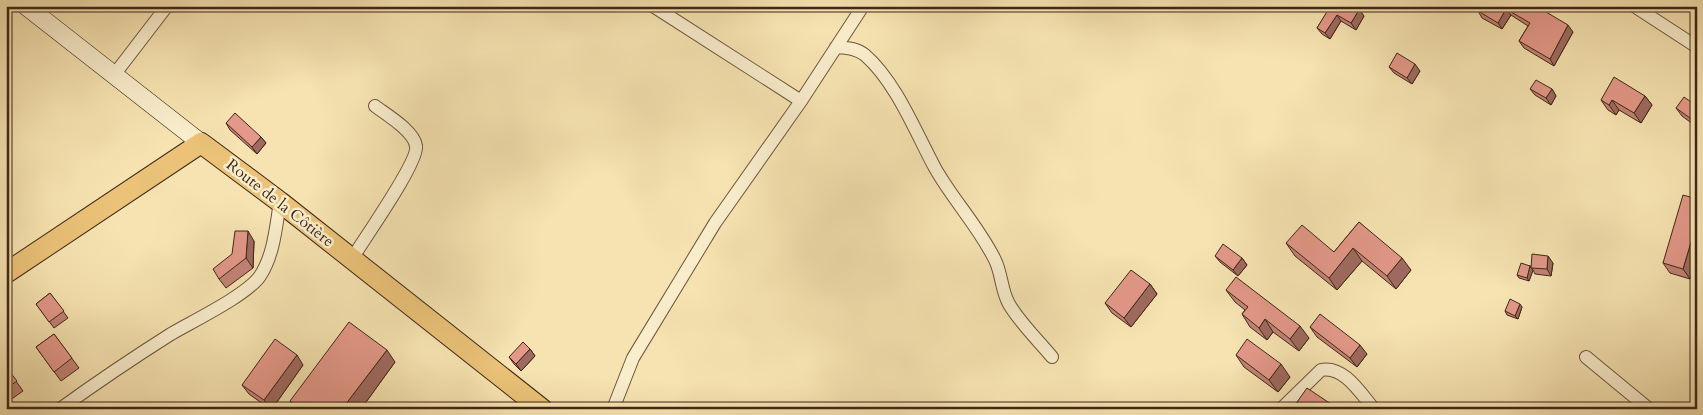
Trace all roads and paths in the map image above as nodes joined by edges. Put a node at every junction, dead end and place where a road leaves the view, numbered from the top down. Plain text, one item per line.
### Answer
1 (26, 6) edge
2 (167, 6) edge
3 (653, 6) edge
4 (863, 6) edge
5 (1634, 6) edge
6 (836, 47) junction
7 (1697, 47) edge
8 (114, 75) junction
9 (801, 101) junction
10 (375, 106) dead end
11 (201, 143) junction
12 (280, 202) junction
13 (352, 259) junction
14 (6, 273) edge
15 (1052, 357) dead end
16 (1586, 357) dead end
17 (60, 409) edge
18 (542, 409) edge
19 (613, 409) edge
20 (1281, 409) edge
21 (1374, 409) edge
22 (1649, 409) edge

1 - 8 main road
2 - 8 street
3 - 9 street
4 - 6 street
5 - 7 street
6 - 9 street
6 - 15 street
8 - 11 main road
9 - 19 street
10 - 13 street
11 - 12 main road, Route de la Côtière
11 - 14 main road
12 - 13 main road, Route de la Côtière
12 - 17 street
13 - 18 main road, Route de la Côtière
16 - 22 street
20 - 21 street

